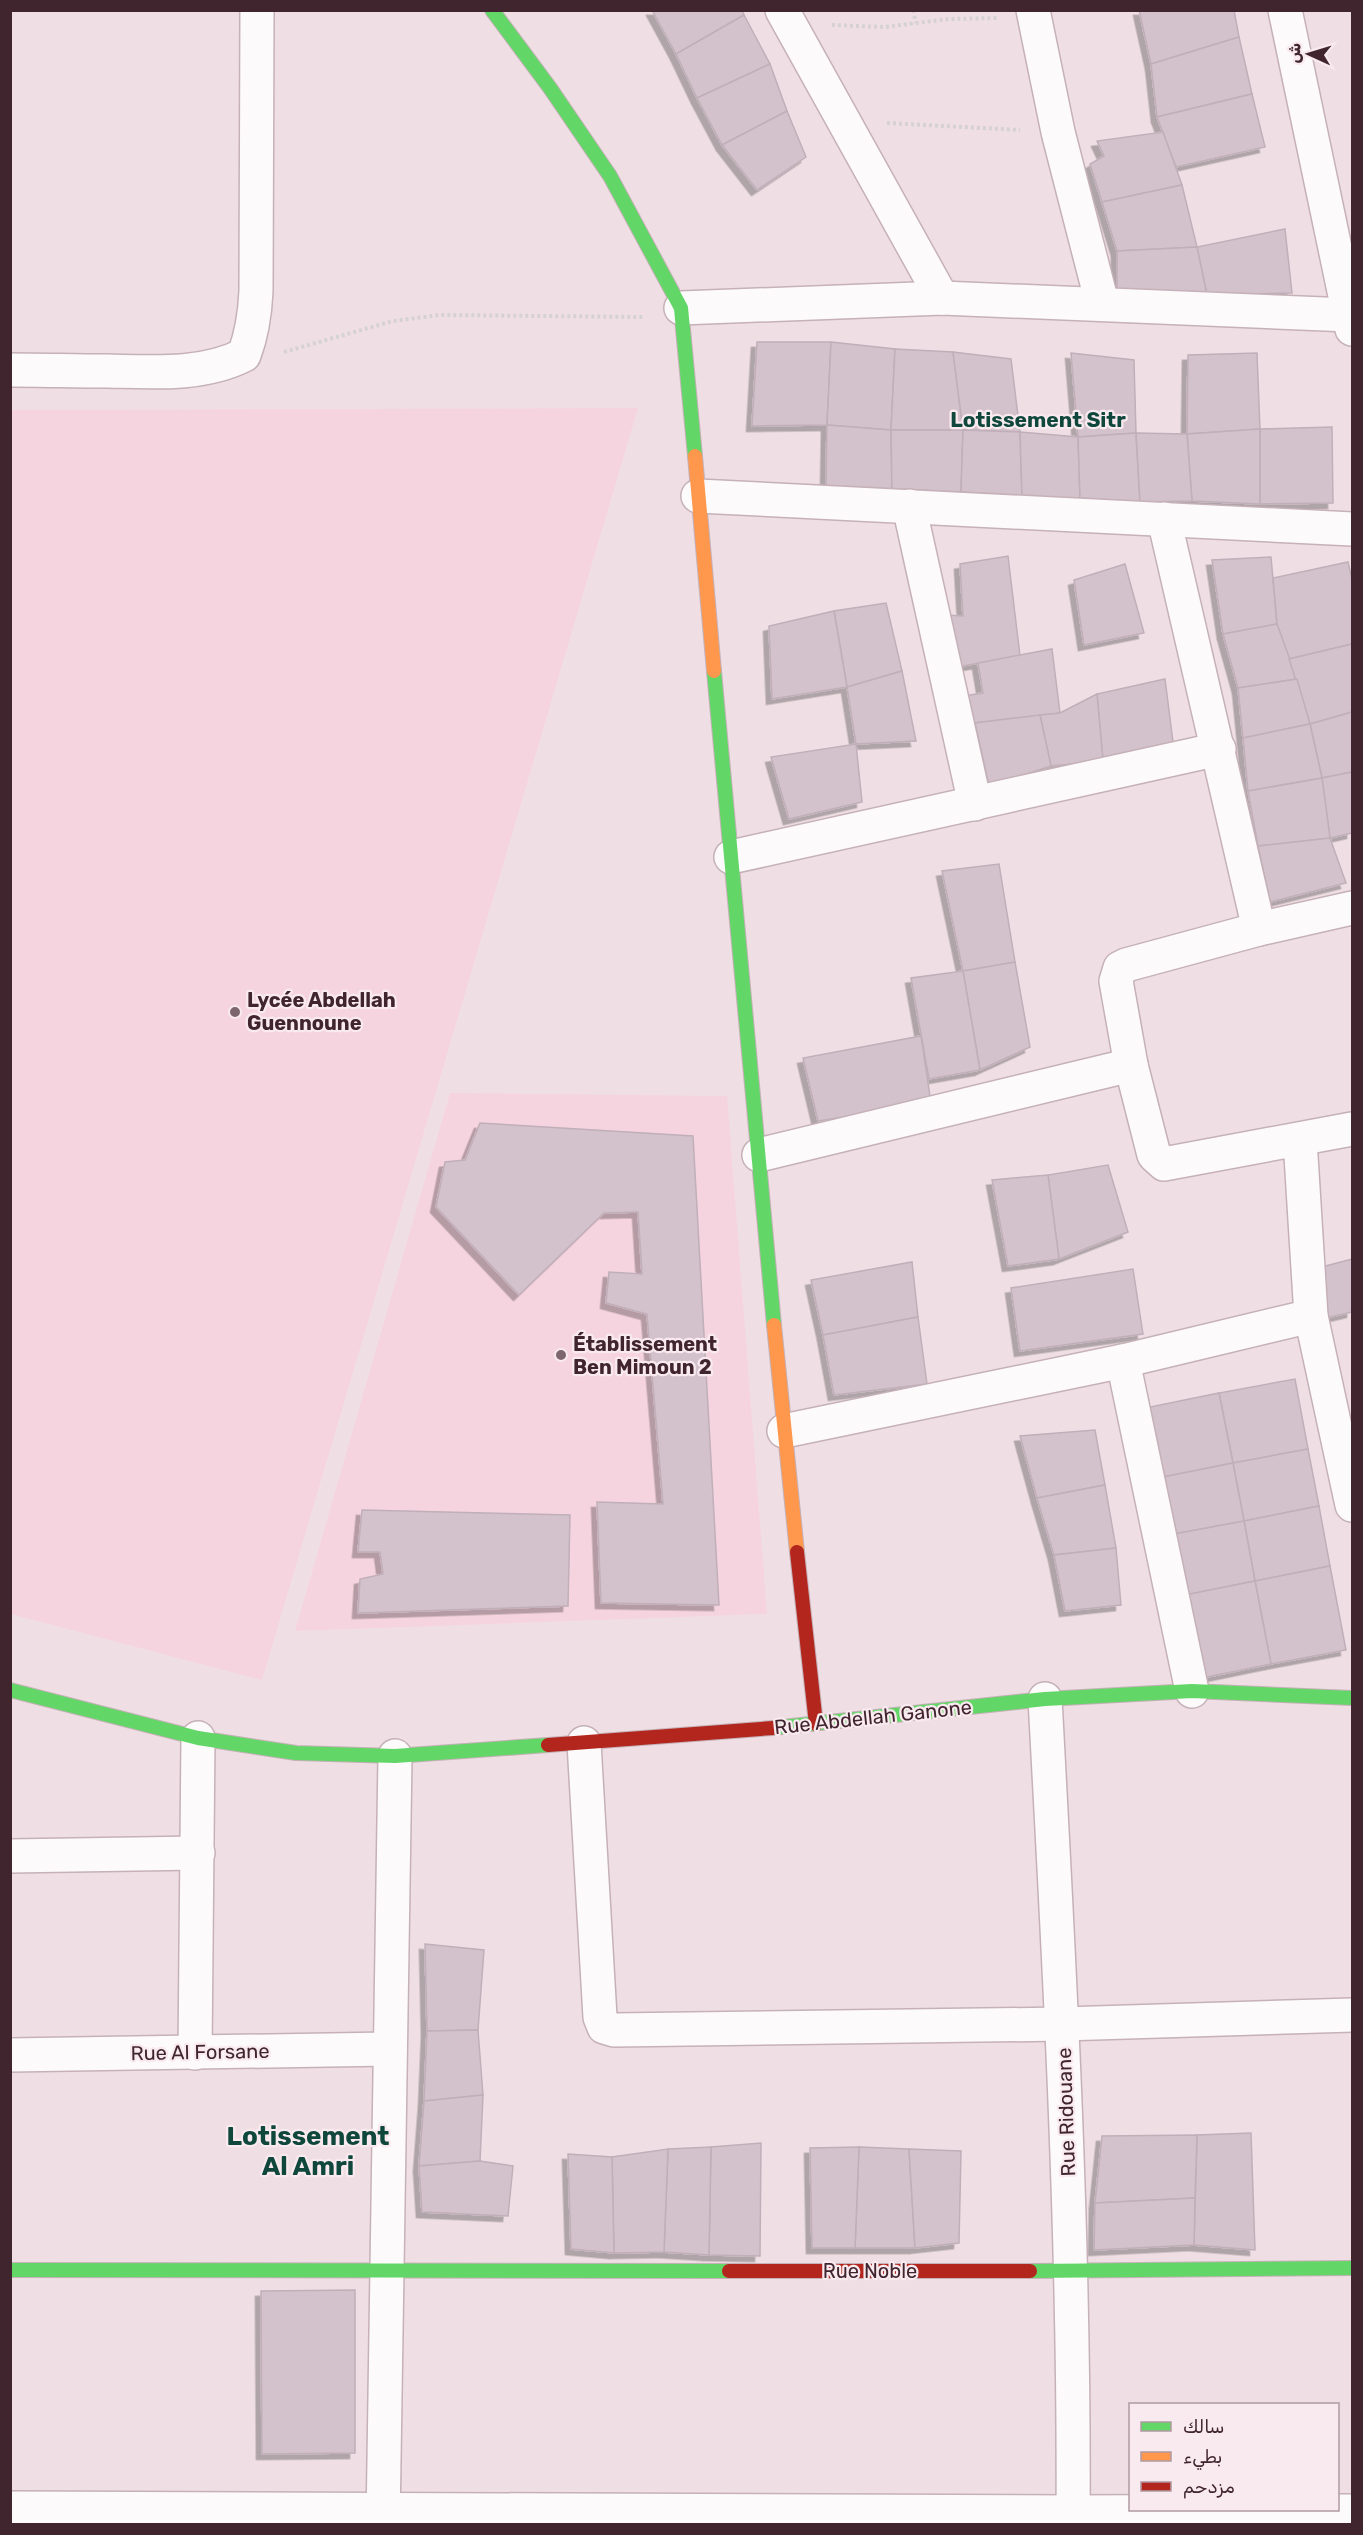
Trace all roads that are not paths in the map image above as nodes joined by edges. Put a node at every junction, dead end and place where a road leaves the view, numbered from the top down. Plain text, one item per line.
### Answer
1 (256, 10) edge
2 (492, 10) edge
3 (1285, 10) edge
4 (1034, 14) edge
5 (786, 17) edge
6 (942, 298) junction
7 (1102, 303) junction
8 (682, 313) junction
9 (1351, 322) edge
10 (10, 370) edge
11 (698, 496) junction
12 (909, 506) junction
13 (1164, 519) junction
14 (1353, 529) edge
15 (1219, 749) junction
16 (975, 804) junction
17 (731, 857) junction
18 (1353, 908) edge
19 (1259, 929) junction
20 (1131, 1065) junction
21 (1353, 1129) edge
22 (1300, 1140) junction
23 (759, 1155) junction
24 (1311, 1316) junction
25 (1123, 1361) junction
26 (784, 1431) junction
27 (1353, 1505) edge
28 (10, 1690) edge
29 (1192, 1691) junction
30 (1353, 1698) edge
31 (1045, 1699) junction
32 (816, 1724) junction
33 (198, 1738) junction
34 (584, 1743) junction
35 (395, 1756) junction
36 (198, 1853) junction
37 (10, 1856) edge
38 (1353, 2015) edge
39 (1063, 2024) junction
40 (389, 2049) junction
41 (195, 2053) junction
42 (10, 2055) edge
43 (1353, 2268) edge
44 (387, 2269) junction
45 (10, 2270) edge
46 (1071, 2272) junction
47 (1353, 2511) edge
48 (13, 2513) edge
49 (382, 2516) edge
50 (1073, 2518) edge

1 - 10 street
2 - 8 street
3 - 9 street
4 - 7 street
5 - 6 street
6 - 7 street
6 - 8 street
7 - 9 street
8 - 11 street
11 - 12 street
11 - 17 street
12 - 13 street
12 - 16 street
13 - 14 street
13 - 15 street
15 - 16 street
15 - 19 street
16 - 17 street
17 - 23 street
18 - 19 street
19 - 20 street
20 - 22 street
20 - 23 street
21 - 22 street
22 - 24 street
23 - 26 street
24 - 25 street
24 - 27 street
25 - 26 street
25 - 29 street
26 - 32 street
28 - 33 street, Rue Abdellah Ganone
29 - 30 street, Rue Abdellah Ganone
29 - 31 street, Rue Abdellah Ganone
31 - 32 street, Rue Abdellah Ganone
31 - 39 street, Rue Ridouane
32 - 34 street, Rue Abdellah Ganone
33 - 35 street, Rue Abdellah Ganone
33 - 36 street
34 - 35 street, Rue Abdellah Ganone
34 - 39 street
35 - 40 street
36 - 37 street
36 - 41 street
38 - 39 street
39 - 46 street, Rue Ridouane
40 - 41 street, Rue Al Forsane
40 - 44 street
41 - 42 street, Rue Al Forsane
43 - 46 street, Rue Noble
44 - 45 street, Rue Noble
44 - 46 street, Rue Noble
44 - 49 street
46 - 50 street, Rue Ridouane
47 - 50 street
48 - 49 street
49 - 50 street

